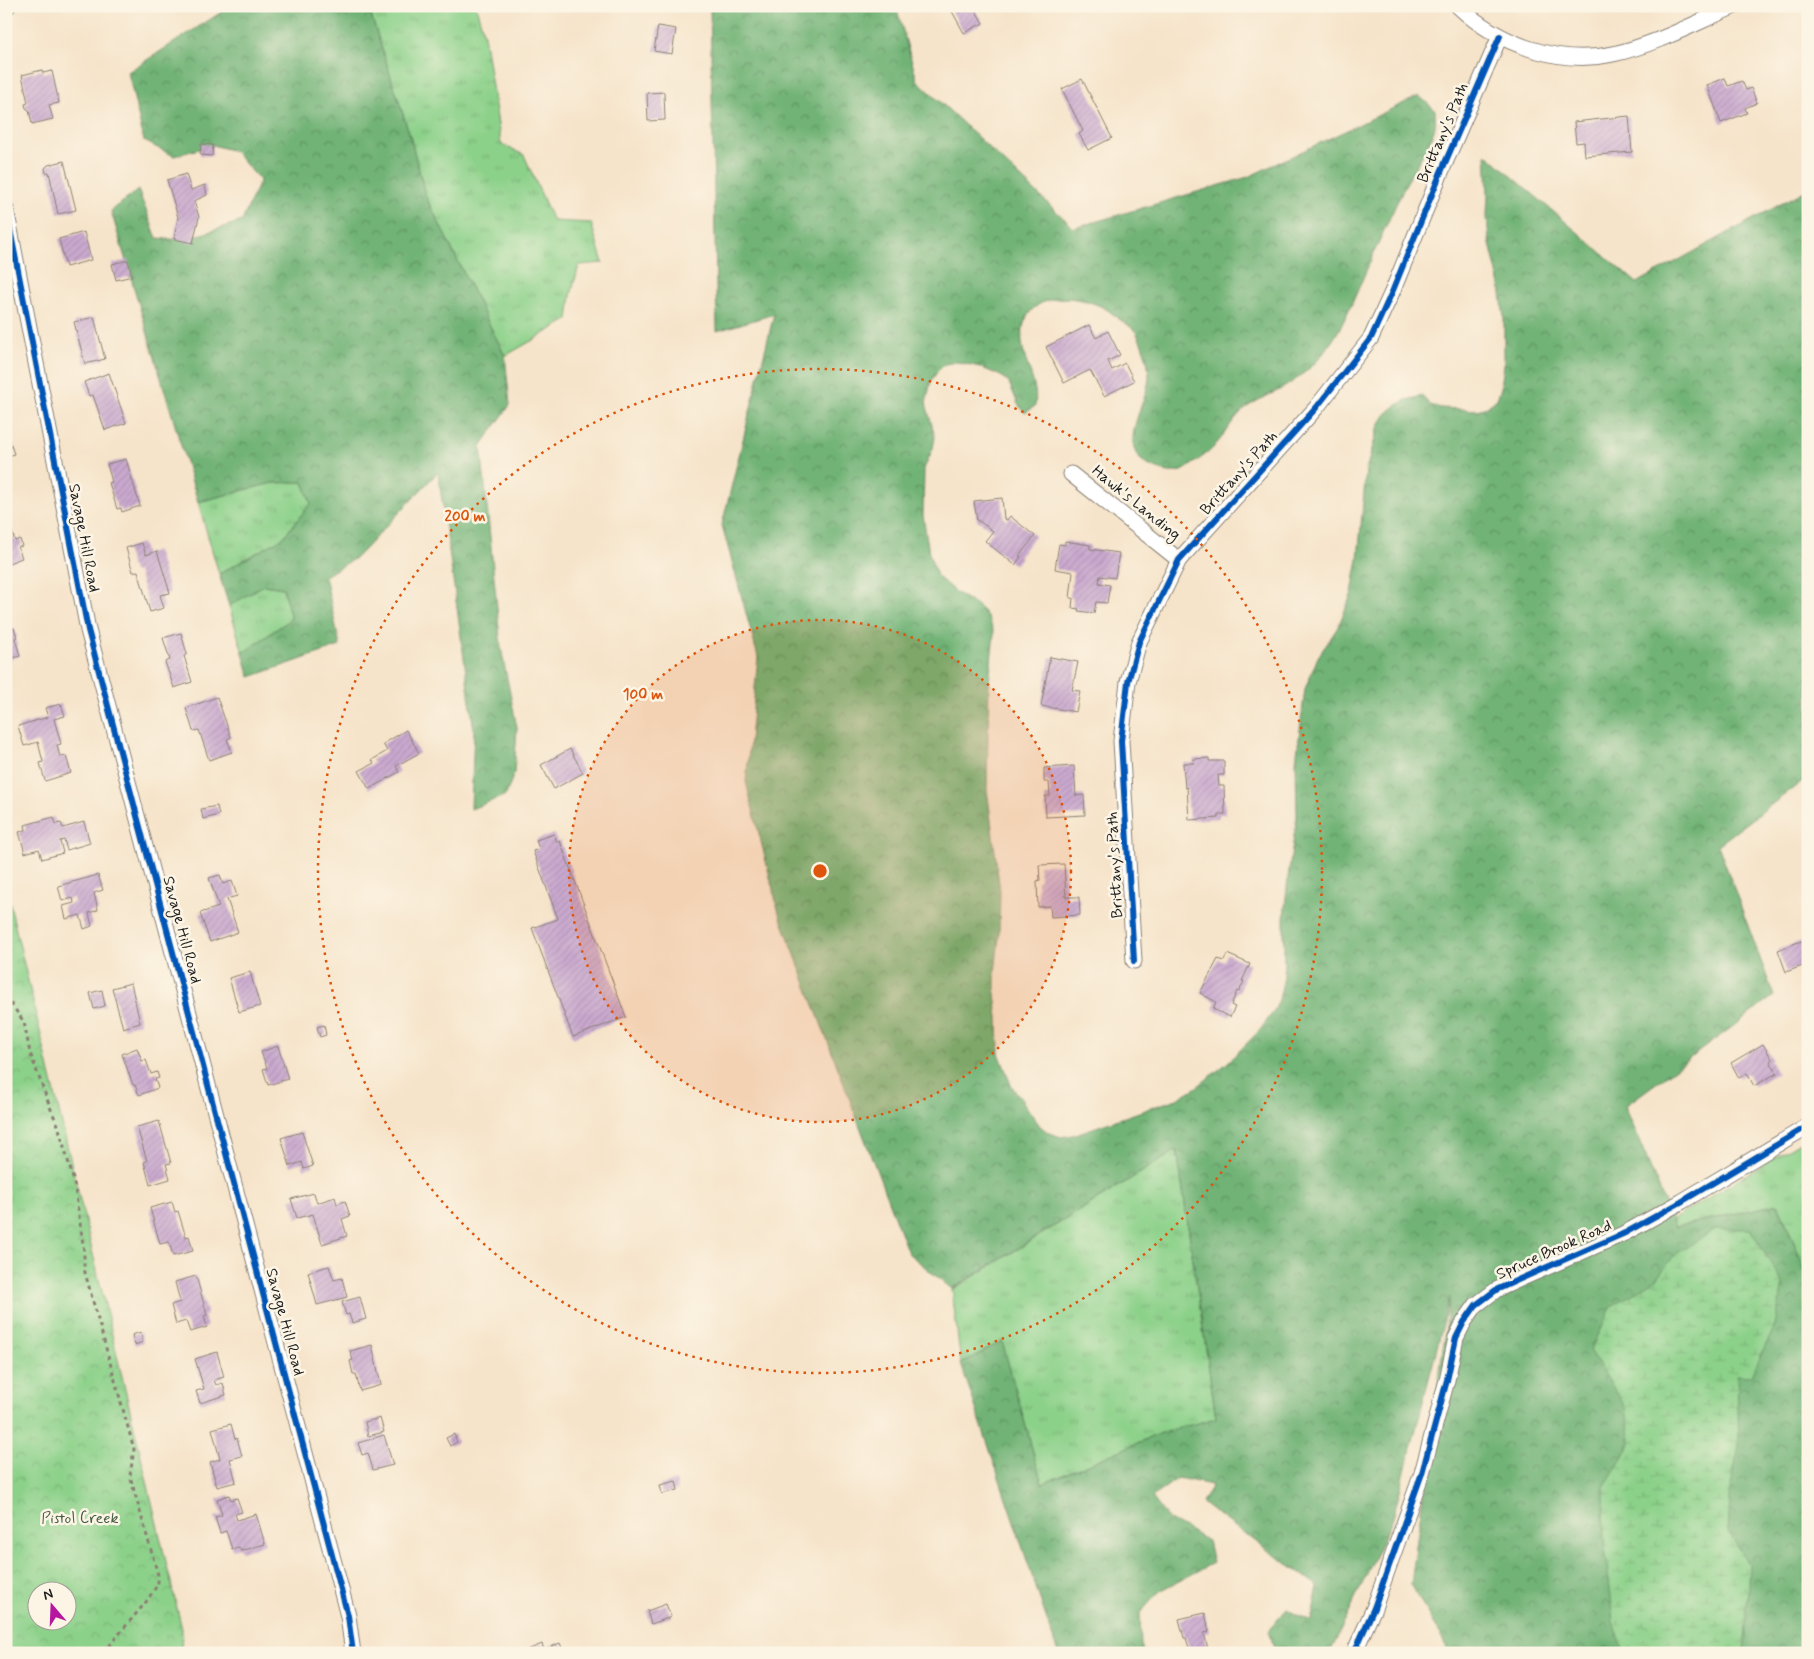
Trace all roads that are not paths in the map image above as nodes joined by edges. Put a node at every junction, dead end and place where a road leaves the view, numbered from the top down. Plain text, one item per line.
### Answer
1 (1458, 6) edge
2 (1734, 6) edge
3 (1500, 36) junction
4 (6, 209) edge
5 (1071, 474) dead end
6 (1179, 560) junction
7 (1134, 961) dead end
8 (1808, 1126) edge
9 (353, 1653) edge
10 (1354, 1653) edge

1 - 3 street
2 - 3 street
3 - 6 street, Brittany's Path
4 - 9 street, Savage Hill Road
5 - 6 street, Hawk's Landing
6 - 7 street, Brittany's Path
8 - 10 street, Spruce Brook Road

